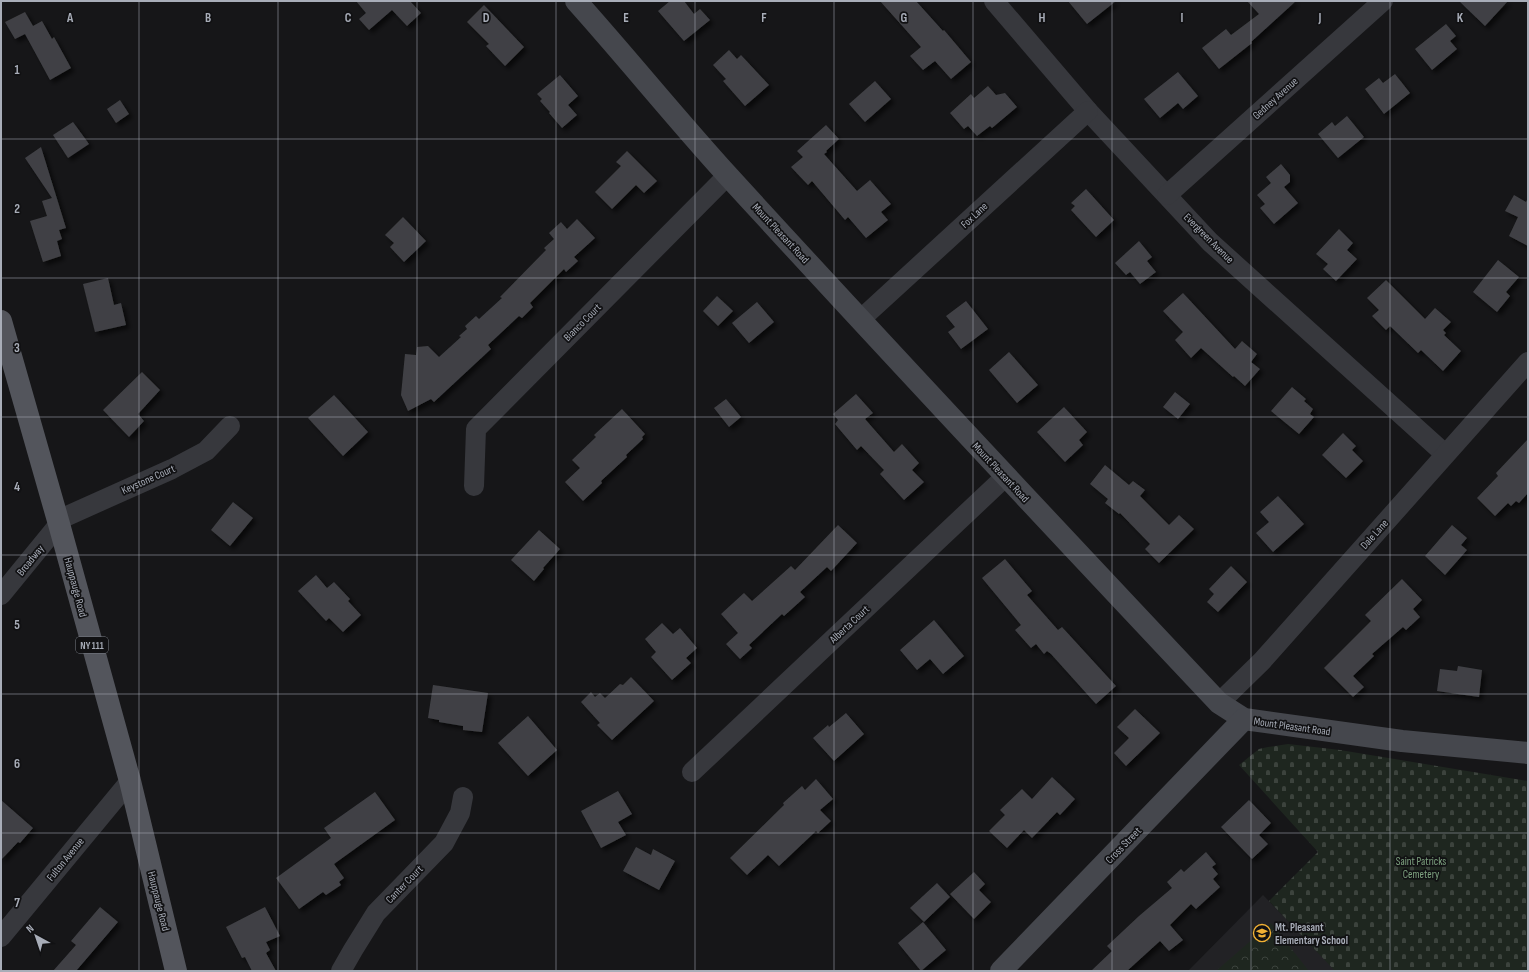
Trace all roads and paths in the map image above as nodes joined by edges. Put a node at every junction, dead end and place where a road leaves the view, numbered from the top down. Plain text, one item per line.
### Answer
1 (576, 1) edge
2 (994, 1) edge
3 (1383, 1) edge
4 (1088, 111) junction
5 (728, 175) junction
6 (1168, 195) junction
7 (861, 319) junction
8 (1, 321) edge
9 (1528, 362) edge
10 (230, 426) dead end
11 (1445, 454) junction
12 (1005, 477) junction
13 (474, 486) dead end
14 (58, 522) junction
15 (1, 595) edge
16 (1218, 703) junction
17 (1244, 720) junction
18 (1528, 753) edge
19 (692, 772) dead end
20 (130, 781) junction
21 (463, 797) dead end
22 (1, 938) edge
23 (176, 971) edge
24 (341, 971) edge
25 (1001, 971) edge

1 - 5 street, Mount Pleasant Road
2 - 4 street, Evergreen Avenue
3 - 6 street, Gedney Avenue
4 - 6 street, Evergreen Avenue
4 - 7 street, Fox Lane
5 - 7 street, Mount Pleasant Road
5 - 13 street, Bianco Court
6 - 11 street, Evergreen Avenue
7 - 12 street, Mount Pleasant Road
8 - 14 main road, Hauppauge Road / NY 111
9 - 11 street, Dale Lane
10 - 14 street, Keystone Court
11 - 16 street, Dale Lane
12 - 16 street, Mount Pleasant Road
12 - 19 street, Alberta Court
14 - 15 street, Broadway
14 - 20 main road, Hauppauge Road / NY 111
16 - 17 street, Mount Pleasant Road
17 - 18 street, Mount Pleasant Road
17 - 25 street, Cross Street
20 - 22 street, Fulton Avenue
20 - 23 main road, Hauppauge Road / NY 111
21 - 24 street, Canter Court

